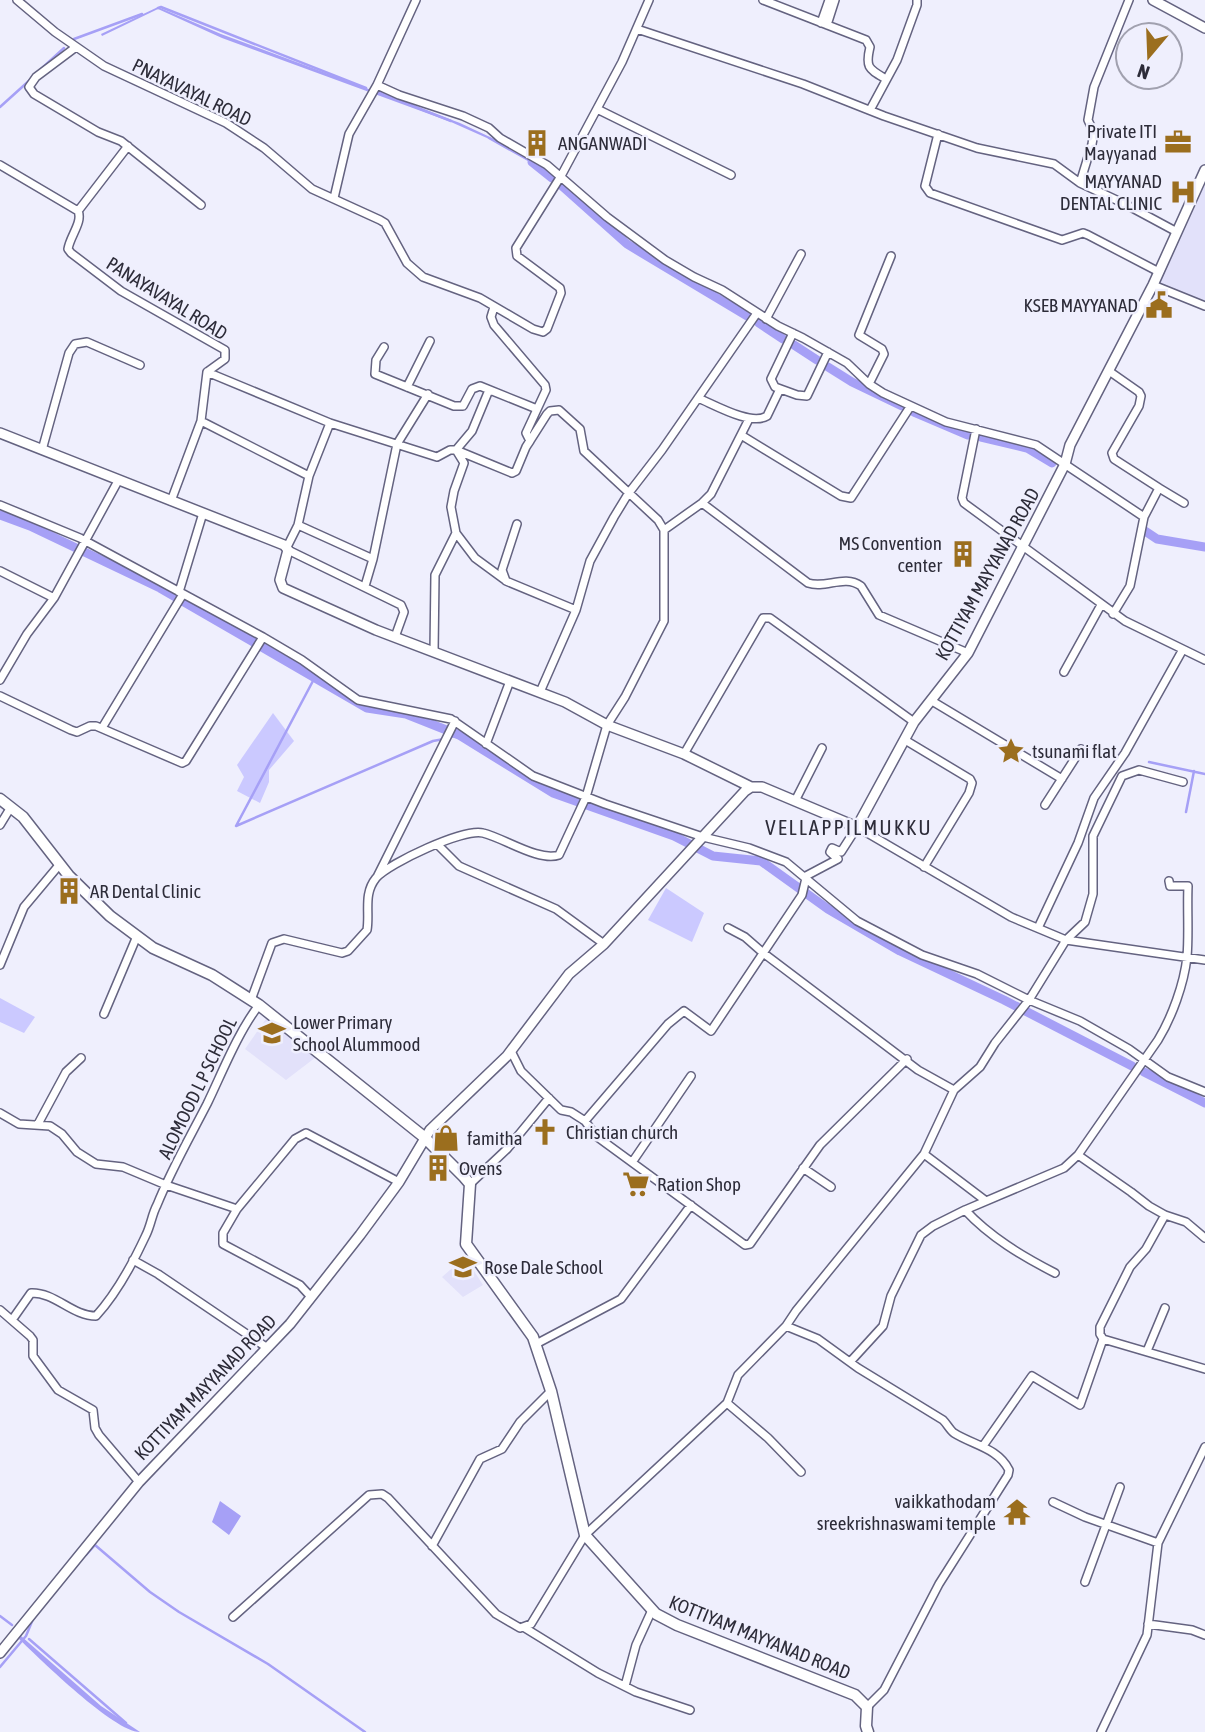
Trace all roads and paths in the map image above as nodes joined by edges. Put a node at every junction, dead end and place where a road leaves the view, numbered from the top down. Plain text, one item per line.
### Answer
1 (17, 0) edge
2 (416, 0) edge
3 (649, 0) edge
4 (763, 0) edge
5 (829, 0) edge
6 (835, 0) edge
7 (917, 0) edge
8 (1129, 0) edge
9 (1153, 0) edge
10 (824, 24) junction
11 (1205, 28) edge
12 (637, 29) junction
13 (75, 47) junction
14 (886, 79) junction
15 (377, 85) junction
16 (597, 109) junction
17 (870, 110) junction
18 (938, 134) junction
19 (128, 146) junction
20 (0, 165) edge
21 (1205, 170) edge
22 (731, 175) dead end
23 (561, 176) junction
24 (1080, 183) junction
25 (334, 198) junction
26 (201, 205) dead end
27 (78, 211) junction
28 (1177, 232) junction
29 (801, 254) dead end
30 (891, 256) dead end
31 (1159, 272) junction
32 (1153, 285) junction
33 (1205, 306) edge
34 (494, 307) junction
35 (757, 313) junction
36 (766, 319) junction
37 (793, 333) junction
38 (430, 341) dead end
39 (384, 347) dead end
40 (828, 352) junction
41 (141, 365) dead end
42 (1109, 371) junction
43 (207, 372) junction
44 (869, 384) junction
45 (407, 387) junction
46 (780, 389) junction
47 (489, 390) junction
48 (428, 394) junction
49 (698, 398) junction
50 (910, 407) junction
51 (537, 409) junction
52 (749, 419) junction
53 (201, 421) junction
54 (330, 423) junction
55 (976, 429) junction
56 (0, 433) edge
57 (741, 435) junction
58 (397, 444) junction
59 (526, 447) junction
60 (42, 450) junction
61 (456, 450) junction
62 (1065, 464) junction
63 (309, 476) junction
64 (118, 481) junction
65 (1159, 488) junction
66 (628, 494) junction
67 (171, 501) junction
68 (702, 503) junction
69 (1184, 503) dead end
70 (0, 505) edge
71 (202, 513) junction
72 (517, 524) dead end
73 (298, 525) junction
74 (1143, 525) junction
75 (664, 530) junction
76 (456, 533) junction
77 (84, 541) junction
78 (287, 548) junction
79 (1023, 548) junction
80 (373, 559) junction
81 (0, 571) edge
82 (506, 581) junction
83 (365, 586) junction
84 (181, 593) junction
85 (54, 598) junction
86 (1101, 605) junction
87 (576, 610) junction
88 (1113, 614) junction
89 (263, 637) junction
90 (395, 637) junction
91 (1182, 650) junction
92 (434, 652) junction
93 (968, 653) junction
94 (1205, 660) edge
95 (1064, 672) dead end
96 (0, 680) edge
97 (510, 681) junction
98 (540, 692) junction
99 (0, 696) edge
100 (932, 701) junction
101 (455, 722) junction
102 (914, 722) junction
103 (607, 725) junction
104 (102, 728) junction
105 (905, 740) junction
106 (486, 744) junction
107 (822, 748) dead end
108 (1082, 749) dead end
109 (684, 754) junction
110 (1062, 779) junction
111 (1183, 782) dead end
112 (751, 787) junction
113 (586, 797) junction
114 (0, 799) edge
115 (795, 801) junction
116 (1045, 805) dead end
117 (11, 807) junction
118 (0, 825) edge
119 (857, 827) junction
120 (703, 837) junction
121 (437, 844) junction
122 (60, 864) junction
123 (924, 867) junction
124 (376, 877) junction
125 (805, 877) junction
126 (1169, 881) dead end
127 (728, 928) dead end
128 (1038, 928) junction
129 (137, 936) junction
130 (1066, 940) junction
131 (604, 944) junction
132 (762, 952) junction
133 (1187, 958) junction
134 (1205, 960) edge
135 (0, 965) edge
136 (1028, 1000) junction
137 (255, 1003) junction
138 (104, 1013) dead end
139 (511, 1051) junction
140 (82, 1058) dead end
141 (906, 1059) junction
142 (1145, 1060) junction
143 (691, 1076) dead end
144 (954, 1090) junction
145 (1205, 1092) edge
146 (549, 1098) junction
147 (0, 1113) edge
148 (585, 1121) junction
149 (38, 1124) junction
150 (424, 1137) junction
151 (924, 1154) junction
152 (1078, 1155) junction
153 (633, 1161) junction
154 (803, 1168) junction
155 (399, 1182) junction
156 (470, 1184) junction
157 (166, 1185) junction
158 (831, 1186) dead end
159 (986, 1201) junction
160 (691, 1205) junction
161 (237, 1209) junction
162 (965, 1210) junction
163 (1165, 1215) junction
164 (1205, 1238) edge
165 (133, 1261) junction
166 (1055, 1273) dead end
167 (311, 1297) junction
168 (1166, 1308) dead end
169 (0, 1310) edge
170 (12, 1320) junction
171 (786, 1326) junction
172 (1103, 1339) junction
173 (536, 1344) junction
174 (266, 1347) junction
175 (1147, 1351) junction
176 (850, 1362) junction
177 (1205, 1369) edge
178 (551, 1391) junction
179 (727, 1403) junction
180 (984, 1446) junction
181 (1205, 1447) edge
182 (801, 1472) dead end
183 (139, 1482) junction
184 (1120, 1487) dead end
185 (1053, 1502) dead end
186 (1107, 1525) junction
187 (585, 1535) junction
188 (1158, 1543) junction
189 (432, 1546) junction
190 (1085, 1582) dead end
191 (652, 1610) junction
192 (233, 1617) dead end
193 (1148, 1624) junction
194 (525, 1628) junction
195 (1205, 1635) edge
196 (0, 1653) edge
197 (625, 1686) junction
198 (867, 1707) junction
199 (690, 1710) dead end
200 (868, 1732) edge
201 (1101, 1732) edge

1 - 13 street, PNAYAVAYAL ROAD
2 - 15 street
3 - 12 street
4 - 10 street
5 - 10 street
6 - 10 street
7 - 14 street
8 - 24 street
9 - 11 street
10 - 14 street
12 - 16 street
12 - 17 street
13 - 19 street
13 - 25 street, PNAYAVAYAL ROAD
14 - 17 street
15 - 23 street
15 - 25 street
16 - 22 street
16 - 23 street
17 - 18 street
18 - 24 street
18 - 31 street
19 - 26 street
19 - 27 street
20 - 27 street
21 - 28 street, KOTTIYAM MAYYANAD ROAD
23 - 34 street, PNAYAVAYAL ROAD
23 - 35 street
24 - 28 street
25 - 34 street, PNAYAVAYAL ROAD
27 - 43 street, PANAYAVAYAL ROAD
28 - 31 street, KOTTIYAM MAYYANAD ROAD
29 - 36 street
30 - 44 street
31 - 32 street, KOTTIYAM MAYYANAD ROAD
32 - 33 street
32 - 42 street, KOTTIYAM MAYYANAD ROAD
34 - 51 street
35 - 36 street
35 - 49 street
36 - 37 street
37 - 40 street
37 - 46 street
38 - 45 street
39 - 45 street
40 - 44 street
40 - 46 street
41 - 60 street
42 - 62 street, KOTTIYAM MAYYANAD ROAD
42 - 65 street
43 - 53 street, PANAYAVAYAL ROAD
43 - 54 street
44 - 50 street
45 - 48 street
46 - 52 street
47 - 48 street
47 - 51 street
47 - 61 street
48 - 58 street
49 - 52 street
49 - 66 street
50 - 55 street
50 - 57 street
51 - 59 street
52 - 57 street
53 - 63 street
53 - 67 street, PANAYAVAYAL ROAD
54 - 58 street
54 - 63 street
55 - 62 street
55 - 79 street
56 - 60 street
57 - 68 street
58 - 61 street
58 - 80 street
59 - 61 street
59 - 66 street
60 - 64 street
61 - 76 street
62 - 74 street
62 - 79 street, KOTTIYAM MAYYANAD ROAD
63 - 73 street
64 - 67 street
64 - 77 street
65 - 69 street
65 - 74 street
66 - 75 street
66 - 87 street
67 - 71 street
68 - 75 street
68 - 93 street
70 - 77 street
71 - 78 street
71 - 84 street
72 - 82 street
73 - 78 street
73 - 80 street
74 - 88 street
75 - 103 street
76 - 82 street
76 - 92 street
77 - 84 street
77 - 85 street
78 - 83 street
78 - 90 street
79 - 86 street
79 - 93 street, KOTTIYAM MAYYANAD ROAD
80 - 83 street
81 - 85 street
82 - 87 street
83 - 90 street
84 - 89 street
84 - 104 street
85 - 96 street
86 - 88 street
86 - 95 street
87 - 98 street
88 - 91 street
89 - 101 street
89 - 104 street
90 - 92 street
91 - 94 street
91 - 128 street
92 - 97 street
93 - 100 street, KOTTIYAM MAYYANAD ROAD
97 - 98 street
97 - 106 street
98 - 103 street
99 - 104 street
100 - 102 street, KOTTIYAM MAYYANAD ROAD
100 - 110 street
101 - 106 street
101 - 124 street
102 - 105 street, KOTTIYAM MAYYANAD ROAD
102 - 109 street
103 - 109 street
103 - 113 street
105 - 119 street, KOTTIYAM MAYYANAD ROAD
105 - 123 street
106 - 113 street
107 - 115 street
108 - 110 street
109 - 112 street
110 - 116 street
111 - 130 street
112 - 115 street
112 - 120 street, KOTTIYAM MAYYANAD ROAD
113 - 120 street
113 - 121 street
114 - 117 main road
115 - 119 street
117 - 118 street
117 - 122 main road
119 - 123 street
119 - 125 street
120 - 125 street
120 - 131 street, KOTTIYAM MAYYANAD ROAD
121 - 124 street
121 - 131 street
122 - 129 main road
122 - 135 street
123 - 128 street
124 - 137 street, ALOMOOD L P SCHOOL
125 - 132 street
125 - 136 street
126 - 133 street
127 - 132 street
128 - 130 street
129 - 137 main road
129 - 138 street
130 - 133 street
130 - 136 street
131 - 139 street, KOTTIYAM MAYYANAD ROAD
132 - 141 street
132 - 148 street
133 - 134 street
133 - 142 street
136 - 142 street
136 - 144 street
137 - 150 main road
137 - 157 street, ALOMOOD L P SCHOOL
139 - 146 street
139 - 150 street, KOTTIYAM MAYYANAD ROAD
140 - 149 street
141 - 144 street
141 - 154 street
142 - 145 street
142 - 152 street
143 - 153 street
144 - 151 street
146 - 148 street
146 - 156 street
147 - 149 street
148 - 153 street
149 - 157 street
150 - 155 street, KOTTIYAM MAYYANAD ROAD
150 - 156 main road
151 - 159 street
151 - 171 street
152 - 159 street
152 - 163 street
153 - 160 street
154 - 158 street
154 - 160 street
155 - 161 street
155 - 167 street, KOTTIYAM MAYYANAD ROAD
156 - 173 main road, KOTTIYAM MAYYANAD ROAD
157 - 161 street
157 - 165 street, ALOMOOD L P SCHOOL
159 - 162 street
160 - 173 street
161 - 167 street
162 - 166 street
162 - 176 street
163 - 164 street
163 - 172 street
165 - 170 street, ALOMOOD L P SCHOOL
165 - 174 street
167 - 174 street, KOTTIYAM MAYYANAD ROAD
168 - 175 street
169 - 170 street
170 - 183 street
171 - 176 street
171 - 179 street
172 - 175 street
172 - 180 street
173 - 178 main road, KOTTIYAM MAYYANAD ROAD
174 - 183 street, KOTTIYAM MAYYANAD ROAD
175 - 177 street
176 - 180 street
178 - 187 main road, KOTTIYAM MAYYANAD ROAD
178 - 189 street
179 - 182 street
179 - 187 street
180 - 198 street
181 - 188 street
183 - 196 street, KOTTIYAM MAYYANAD ROAD
184 - 186 street
185 - 186 street
186 - 188 street
186 - 190 street
187 - 191 main road, KOTTIYAM MAYYANAD ROAD
187 - 194 street
188 - 193 street
189 - 192 street
189 - 194 street
191 - 197 street
191 - 198 main road, KOTTIYAM MAYYANAD ROAD
193 - 195 street
193 - 201 street
194 - 197 street
197 - 199 street
198 - 200 main road

